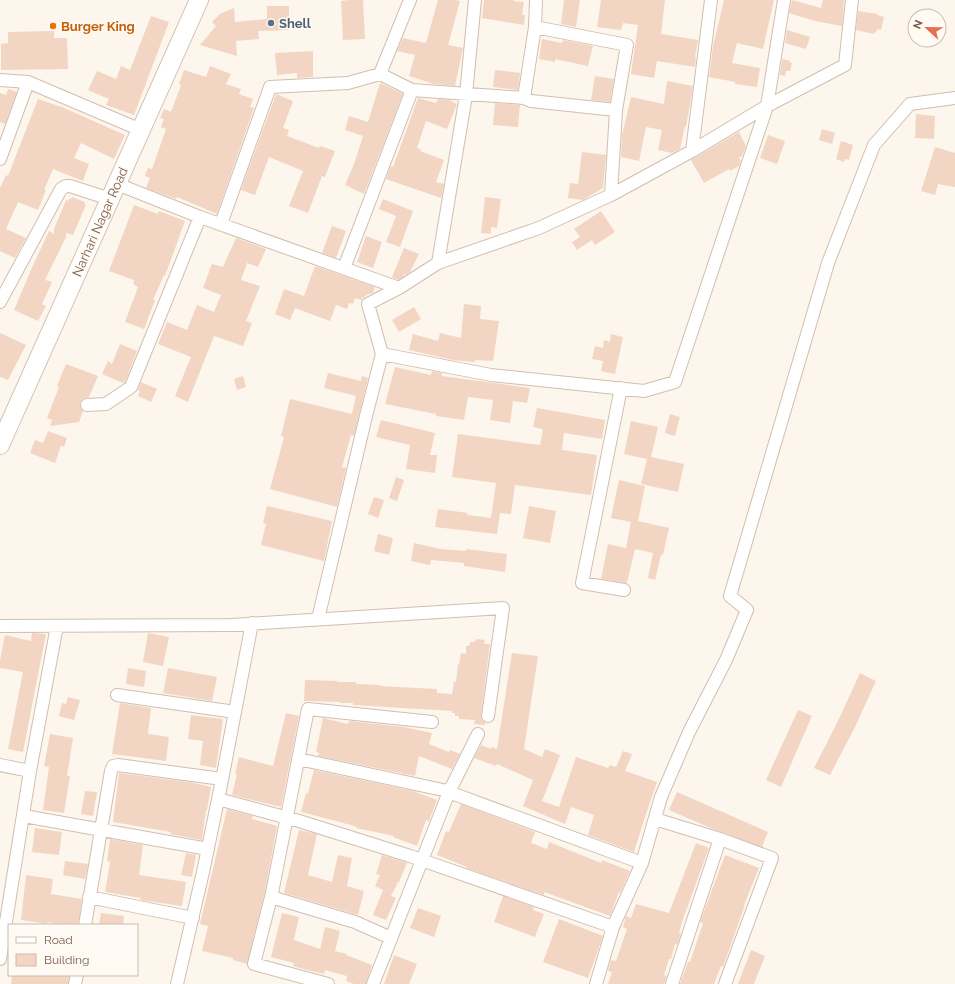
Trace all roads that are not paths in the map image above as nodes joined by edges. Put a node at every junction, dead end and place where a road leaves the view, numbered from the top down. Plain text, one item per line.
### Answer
1 (199, 0) edge
2 (410, 0) edge
3 (475, 0) edge
4 (536, 0) edge
5 (711, 0) edge
6 (784, 0) edge
7 (852, 0) edge
8 (535, 27) junction
9 (380, 74) junction
10 (0, 80) edge
11 (28, 82) junction
12 (412, 90) junction
13 (466, 95) junction
14 (524, 98) junction
15 (955, 98) edge
16 (767, 106) junction
17 (616, 110) junction
18 (141, 130) junction
19 (692, 151) junction
20 (0, 159) edge
21 (113, 192) junction
22 (612, 195) junction
23 (200, 217) junction
24 (221, 224) junction
25 (438, 263) junction
26 (344, 268) junction
27 (399, 288) junction
28 (0, 302) edge
29 (382, 354) junction
30 (620, 388) junction
31 (87, 405) dead end
32 (0, 445) edge
33 (624, 590) dead end
34 (318, 620) junction
35 (252, 623) junction
36 (0, 626) edge
37 (57, 626) junction
38 (117, 695) dead end
39 (235, 712) junction
40 (488, 716) dead end
41 (432, 722) dead end
42 (478, 734) dead end
43 (298, 759) junction
44 (0, 765) edge
45 (30, 771) junction
46 (222, 779) junction
47 (449, 792) junction
48 (218, 799) junction
49 (24, 816) junction
50 (287, 818) junction
51 (655, 819) junction
52 (100, 830) junction
53 (720, 839) junction
54 (208, 849) junction
55 (422, 860) junction
56 (642, 863) junction
57 (89, 897) junction
58 (271, 897) junction
59 (192, 918) junction
60 (85, 924) edge
61 (613, 927) junction
62 (391, 938) junction
63 (0, 959) edge
64 (177, 984) edge
65 (328, 984) edge
66 (373, 984) edge
67 (596, 984) edge
68 (672, 984) edge
69 (725, 984) edge

1 - 18 street, Narhari Nagar Road
2 - 9 street
3 - 13 street
4 - 8 street
5 - 19 street
6 - 16 street
7 - 16 street
8 - 14 street
8 - 17 street
9 - 12 street
9 - 24 street
10 - 11 street
11 - 18 street
11 - 20 street
12 - 13 street
12 - 26 street
13 - 14 street
13 - 25 street
14 - 17 street
15 - 51 street
16 - 19 street
16 - 30 street
17 - 22 street
18 - 21 street, Narhari Nagar Road
19 - 22 street
21 - 23 street
21 - 28 street
21 - 32 street, Narhari Nagar Road
22 - 25 street
23 - 24 street
23 - 31 street
24 - 26 street
25 - 27 street
26 - 27 street
27 - 29 street
29 - 30 street
29 - 34 street
30 - 33 street
34 - 35 street
34 - 40 street
35 - 37 street
35 - 39 street
36 - 37 street
37 - 45 street
38 - 39 street
39 - 46 street
41 - 43 street
42 - 47 street
43 - 47 street
43 - 50 street
44 - 45 street
45 - 49 street
46 - 48 street
46 - 52 street
47 - 55 street
47 - 56 street
48 - 50 street
48 - 54 street
49 - 52 street
49 - 63 street
50 - 55 street
50 - 58 street
51 - 53 street
51 - 56 street
52 - 54 street
52 - 57 street
53 - 68 street
53 - 69 street
54 - 59 street
55 - 61 street
55 - 62 street
56 - 61 street
57 - 59 street
57 - 60 street
58 - 62 street
58 - 65 street
59 - 64 street
61 - 67 street
62 - 66 street

